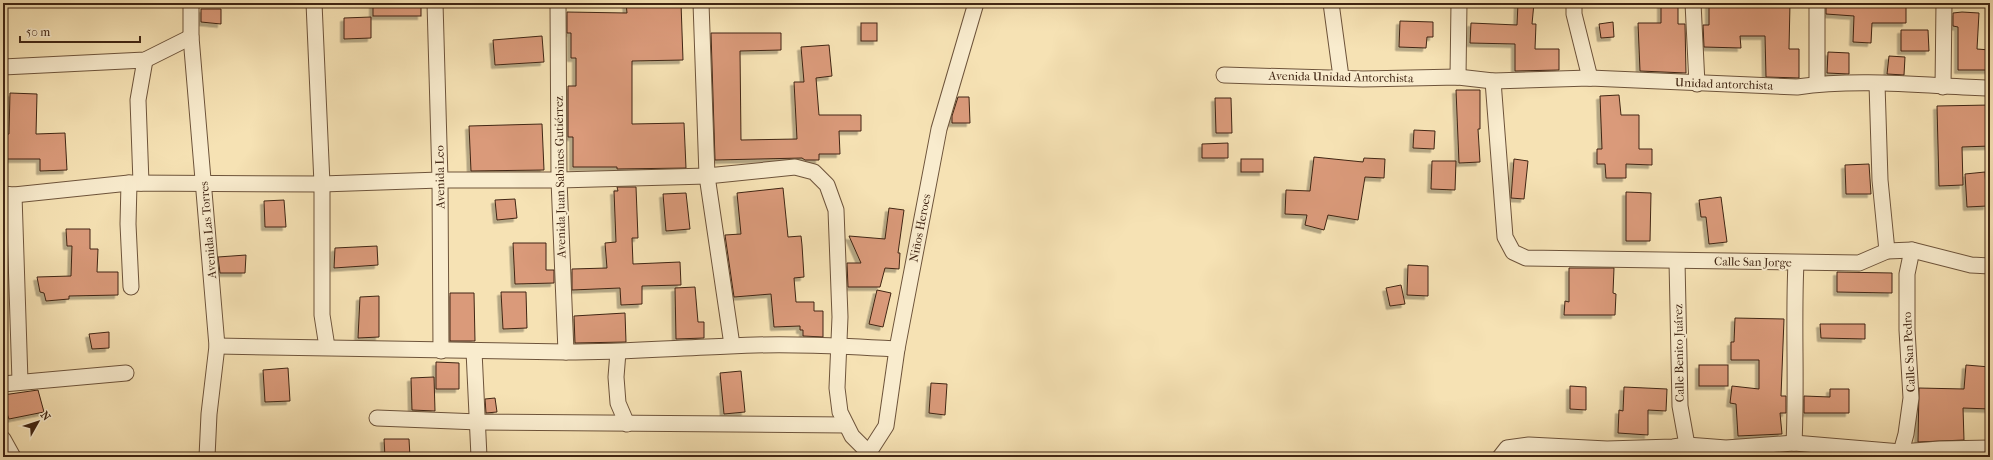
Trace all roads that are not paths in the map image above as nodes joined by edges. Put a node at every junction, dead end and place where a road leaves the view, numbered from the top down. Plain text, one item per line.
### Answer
1 (191, 3) edge
2 (314, 3) edge
3 (435, 3) edge
4 (558, 3) edge
5 (701, 3) edge
6 (976, 3) edge
7 (1331, 3) edge
8 (1459, 3) edge
9 (1574, 3) edge
10 (1693, 3) edge
11 (1817, 3) edge
12 (1944, 3) edge
13 (191, 37) junction
14 (145, 60) junction
15 (3, 67) edge
16 (1224, 75) dead end
17 (1340, 77) junction
18 (1458, 77) junction
19 (1590, 78) junction
20 (1494, 81) junction
21 (1697, 84) junction
22 (1817, 84) junction
23 (1877, 84) junction
24 (1944, 87) junction
25 (1990, 88) edge
26 (707, 176) junction
27 (440, 180) junction
28 (559, 180) junction
29 (135, 183) junction
30 (204, 184) junction
31 (322, 184) junction
32 (9, 194) edge
33 (1912, 250) junction
34 (1887, 251) junction
35 (1677, 261) junction
36 (1796, 263) junction
37 (1990, 266) edge
38 (131, 287) dead end
39 (217, 346) junction
40 (732, 346) junction
41 (839, 346) junction
42 (327, 347) junction
43 (897, 349) junction
44 (441, 351) junction
45 (474, 351) junction
46 (566, 352) junction
47 (618, 352) junction
48 (126, 372) dead end
49 (20, 381) junction
50 (3, 384) edge
51 (377, 418) dead end
52 (479, 422) junction
53 (626, 424) junction
54 (846, 425) junction
55 (3, 439) edge
56 (1794, 444) junction
57 (1687, 445) junction
58 (1990, 448) edge
59 (1901, 452) junction
60 (1968, 452) edge
61 (1606, 453) edge
62 (1726, 453) edge
63 (1848, 453) edge
64 (868, 455) edge
65 (13, 457) edge
66 (207, 457) edge
67 (479, 457) edge
68 (1500, 457) edge

1 - 13 street, Avenida Las Torres
2 - 31 street
3 - 27 street, Avenida Leo
4 - 28 street, Avenida Juan Sabines Gutiérrez
5 - 26 street
6 - 43 street, Niños Heroes
7 - 17 street
8 - 18 street
9 - 19 street
10 - 21 street
11 - 22 street
12 - 24 street
13 - 14 street
13 - 30 street, Avenida Las Torres
14 - 15 street
14 - 29 street
16 - 17 street, Avenida Unidad Antorchista
17 - 18 street, Avenida Unidad Antorchista
18 - 20 street, Unidad antorchista
19 - 20 street, Unidad antorchista
19 - 21 street, Unidad antorchista
20 - 35 street, Calle San Jorge
21 - 22 street, Unidad antorchista
22 - 23 street, Unidad antorchista
23 - 24 street, Unidad antorchista
23 - 34 street
24 - 25 street, Unidad antorchista
26 - 28 street
26 - 40 street
26 - 41 street
27 - 28 street
27 - 31 street
27 - 44 street, Avenida Leo
28 - 46 street, Avenida Juan Sabines Gutiérrez
29 - 30 street
29 - 32 street
29 - 38 street
30 - 31 street
30 - 39 street, Avenida Las Torres
31 - 42 street
32 - 49 street
33 - 34 street, Calle San Jorge
33 - 37 street, Calle San Jorge
33 - 59 street, Calle San Pedro
34 - 36 street, Calle San Jorge
35 - 36 street, Calle San Jorge
35 - 57 street, Calle Benito Juárez
36 - 56 street
39 - 42 street
39 - 66 street, Avenida Las Torres
40 - 41 street
40 - 47 street
41 - 43 street
41 - 54 street
42 - 44 street
43 - 64 street, Niños Heroes
44 - 45 street
45 - 46 street
45 - 52 street
46 - 47 street
47 - 53 street
48 - 49 street
49 - 50 street
51 - 52 street
52 - 53 street
52 - 67 street
53 - 54 street
54 - 64 street
55 - 65 street
56 - 62 street
56 - 63 street
57 - 61 street
57 - 62 street
58 - 60 street
59 - 60 street
59 - 63 street
61 - 68 street

